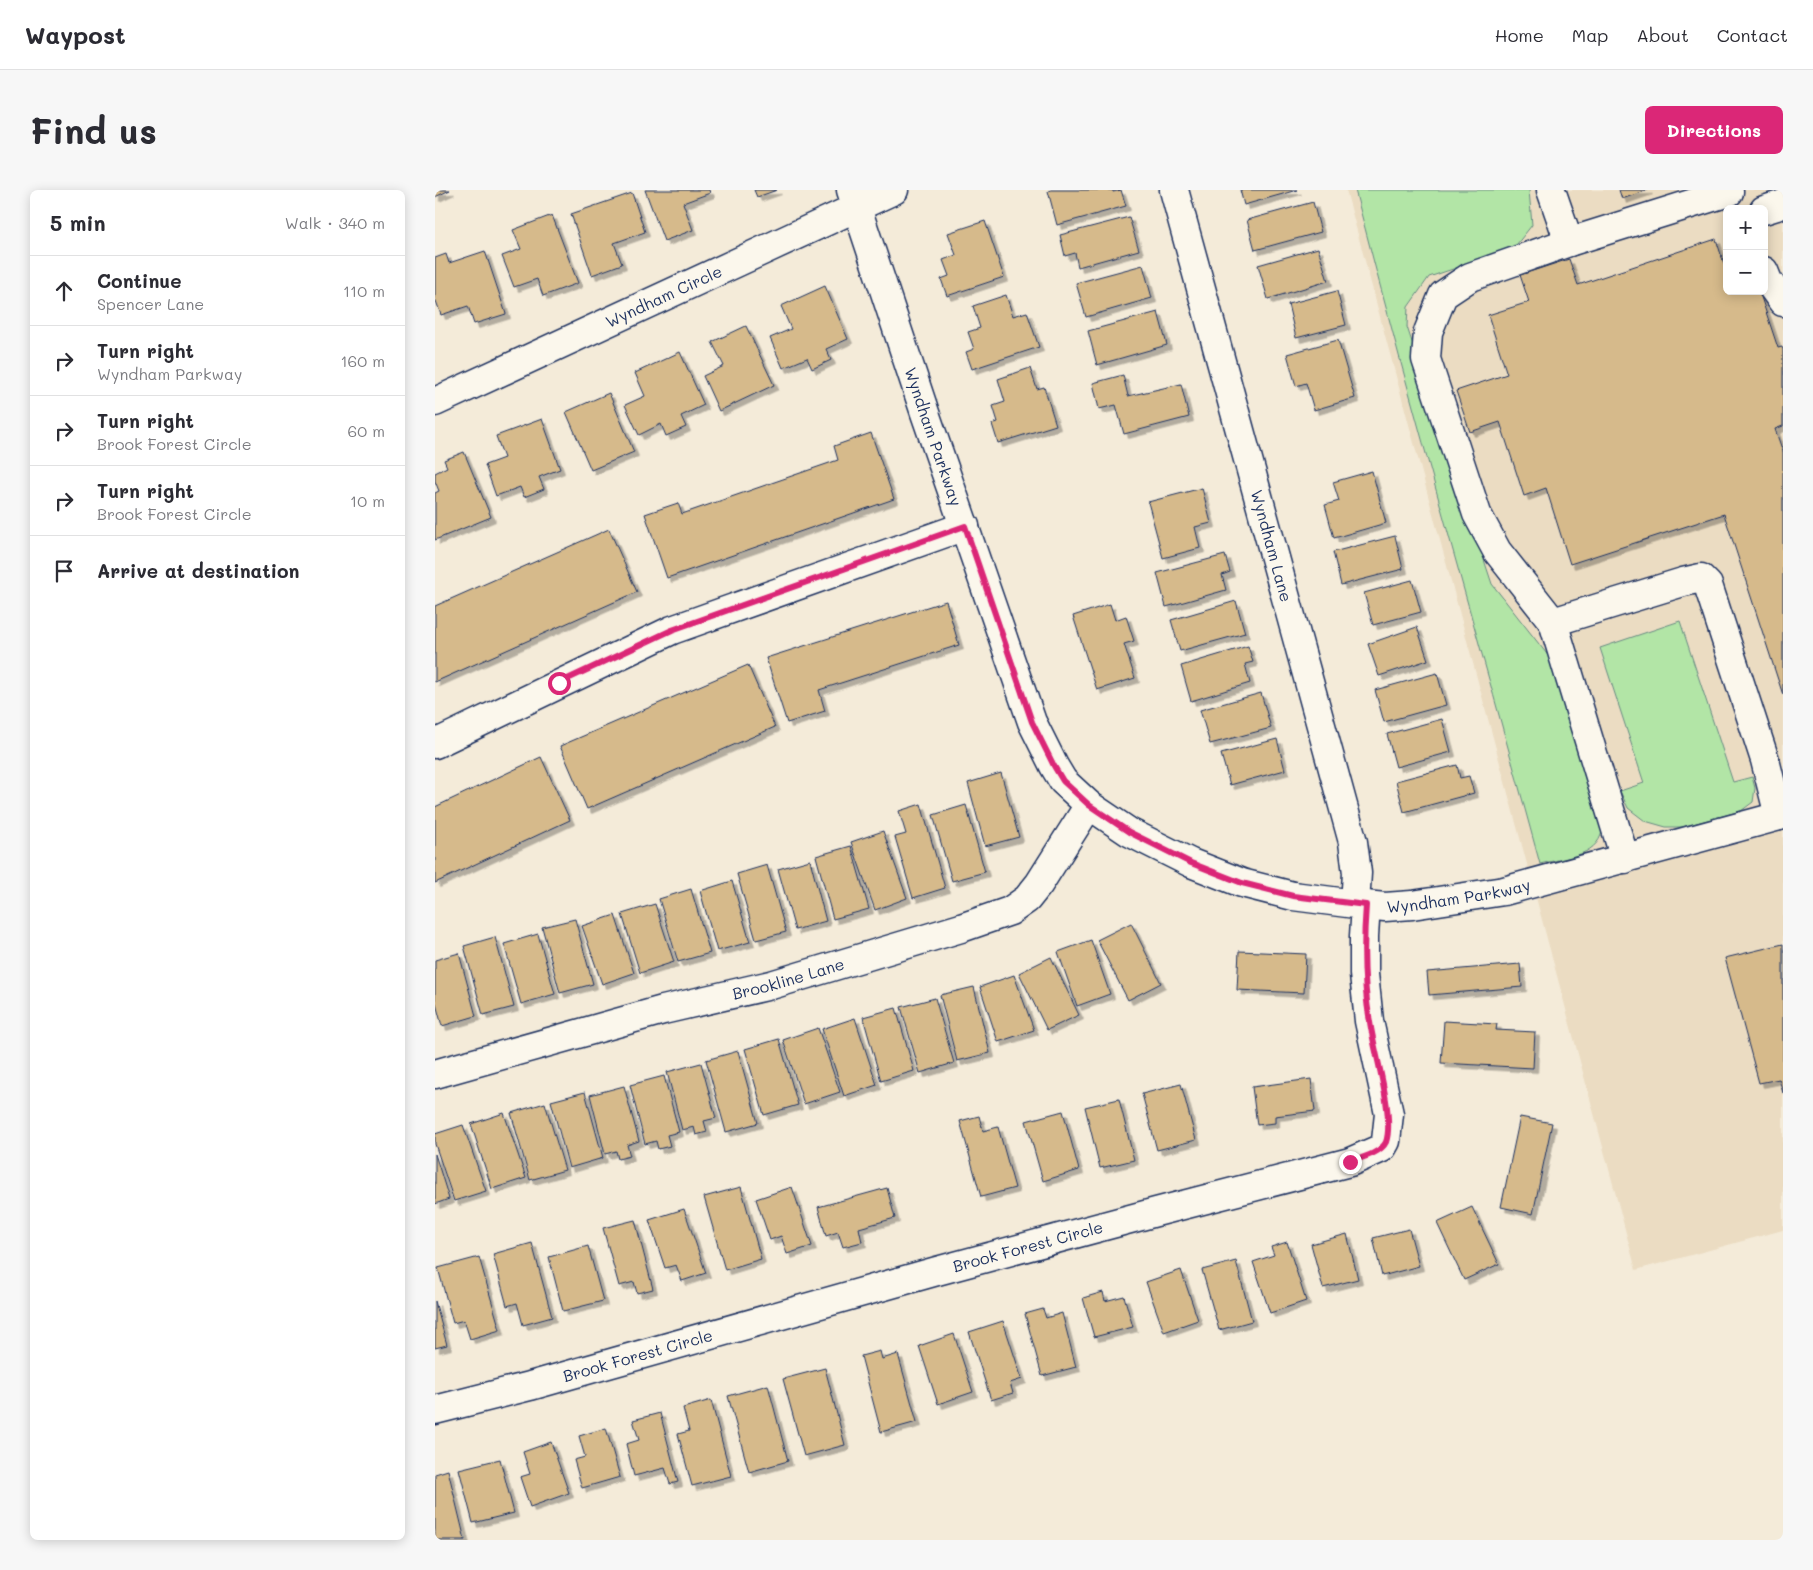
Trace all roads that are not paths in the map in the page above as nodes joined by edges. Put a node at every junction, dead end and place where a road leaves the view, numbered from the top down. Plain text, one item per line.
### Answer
1 (894, 190) edge
2 (1174, 190) edge
3 (1551, 190) edge
4 (1730, 197) edge
5 (854, 199) edge
6 (1783, 204) edge
7 (1768, 209) edge
8 (1569, 242) junction
9 (1768, 281) edge
10 (1783, 302) edge
11 (435, 402) edge
12 (965, 526) junction
13 (1553, 622) junction
14 (435, 744) edge
15 (1774, 757) edge
16 (1089, 805) junction
17 (1781, 815) edge
18 (1625, 859) junction
19 (1360, 904) junction
20 (435, 1074) edge
21 (435, 1410) edge

1 - 5 street, Wyndham Circle
2 - 19 street, Wyndham Lane
3 - 8 street
4 - 8 street
5 - 11 street, Wyndham Circle
5 - 12 street, Wyndham Parkway
6 - 7 street
8 - 13 street
9 - 10 street
12 - 14 street
12 - 16 street, Wyndham Parkway
13 - 15 street
13 - 18 street
15 - 17 street
16 - 19 street, Wyndham Parkway
16 - 20 street, Brookline Lane
17 - 18 street, Wyndham Parkway
18 - 19 street, Wyndham Parkway
19 - 21 street, Brook Forest Circle

